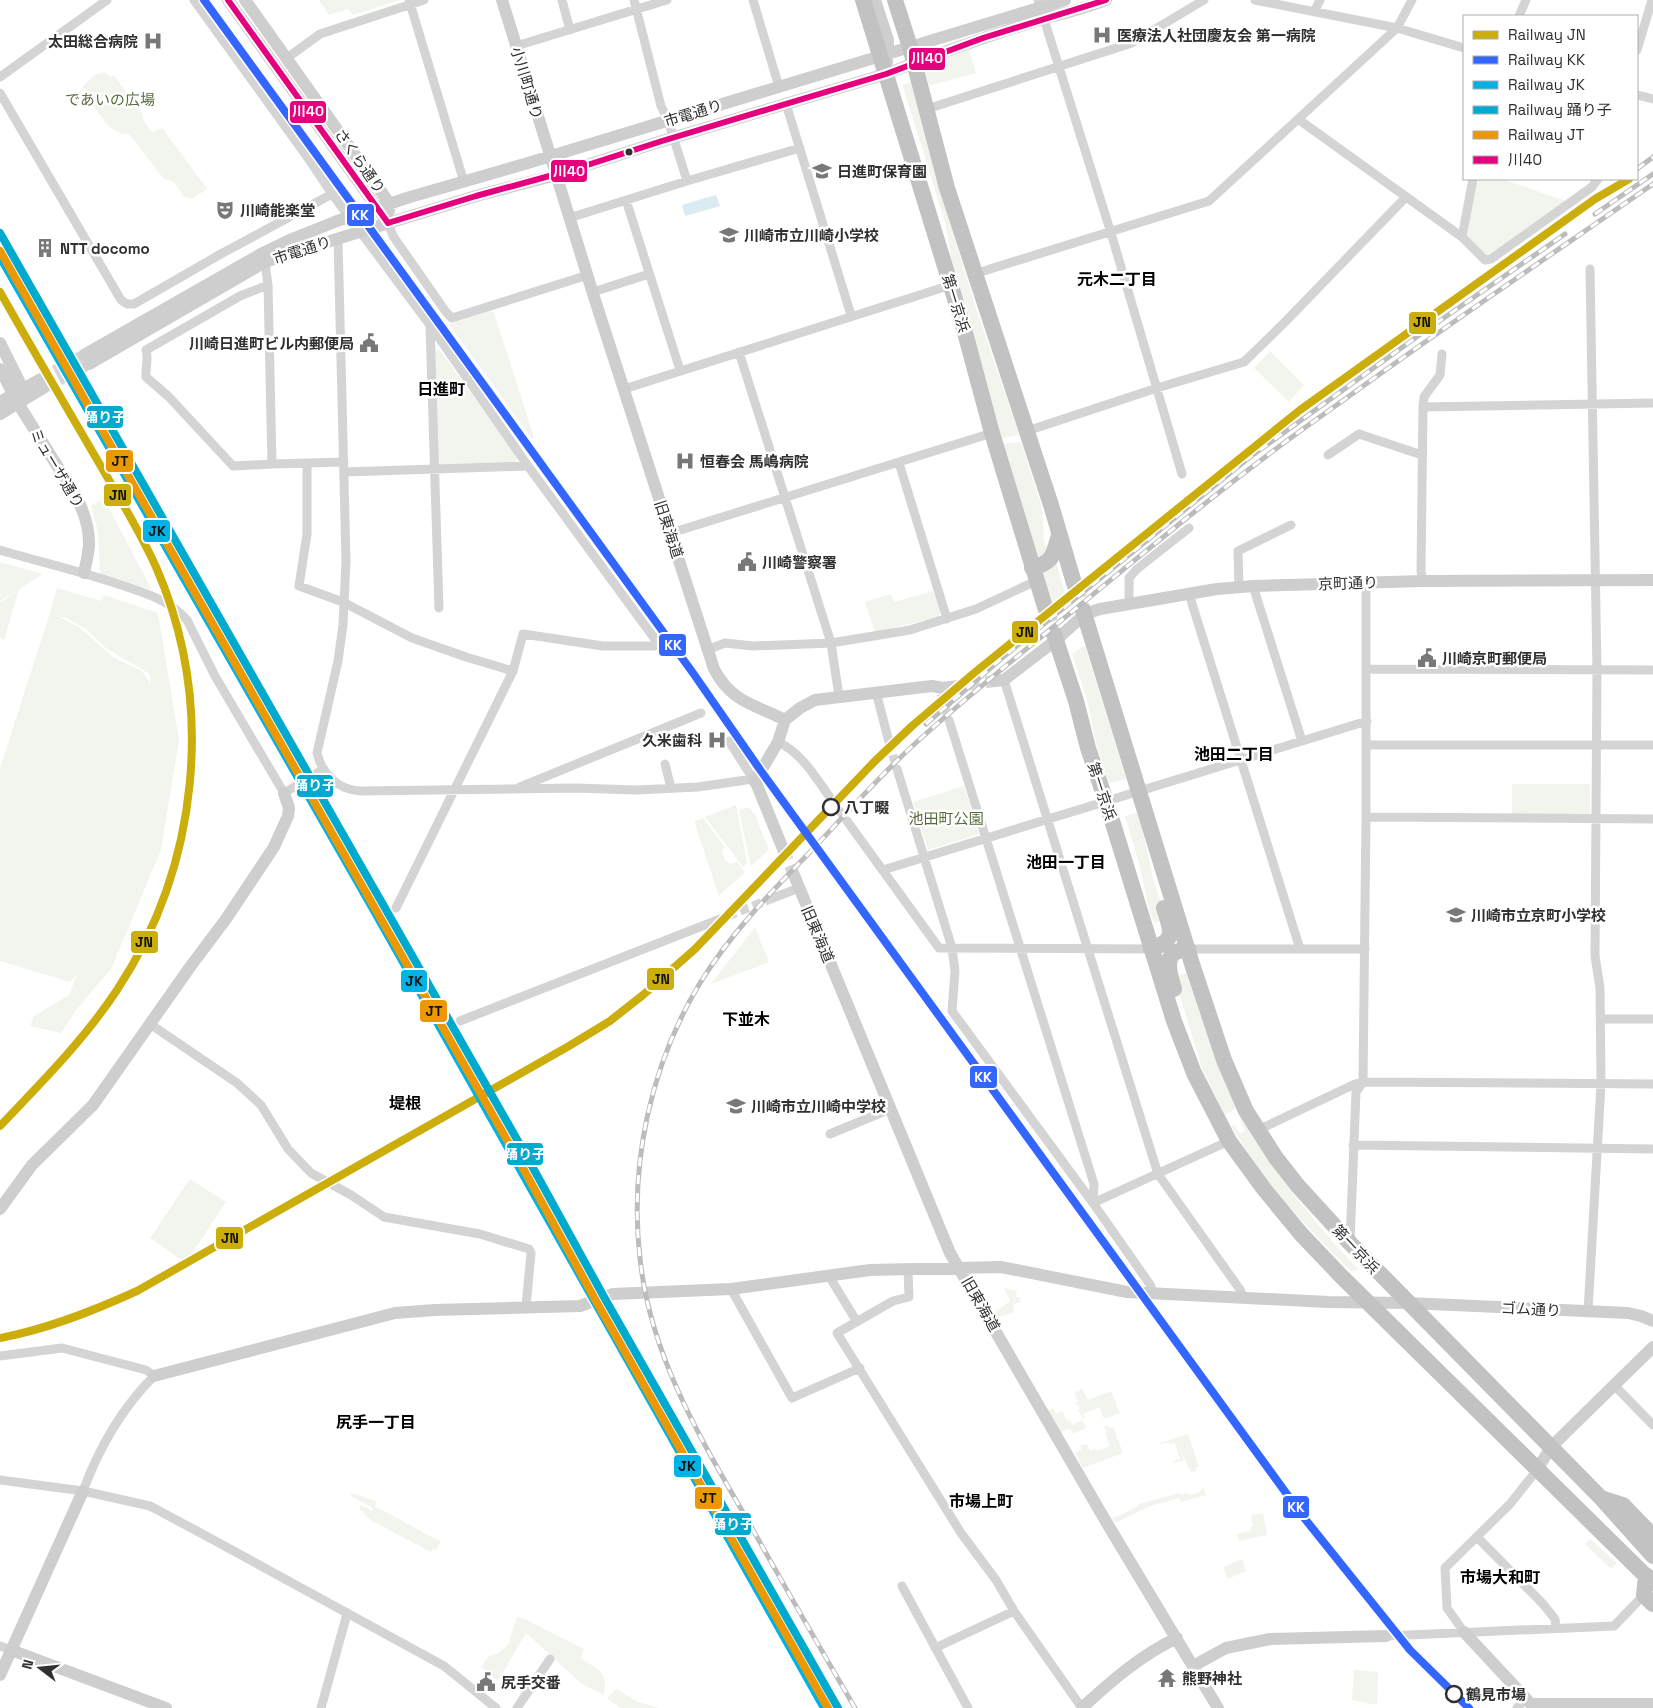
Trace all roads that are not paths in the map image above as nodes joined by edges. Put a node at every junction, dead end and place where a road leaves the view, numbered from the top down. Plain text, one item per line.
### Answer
1 (108, 0) edge
2 (194, 0) edge
3 (228, 0) edge
4 (245, 0) edge
5 (424, 0) edge
6 (502, 0) edge
7 (562, 0) edge
8 (634, 0) edge
9 (667, 0) edge
10 (753, 0) edge
11 (863, 0) edge
12 (875, 0) edge
13 (894, 0) edge
14 (1065, 0) edge
15 (1106, 0) edge
16 (1204, 0) edge
17 (1255, 0) edge
18 (1320, 0) edge
19 (1412, 0) edge
20 (1526, 0) edge
21 (1652, 0) edge
22 (409, 2) edge
23 (1041, 9) edge
24 (636, 10) junction
25 (1314, 12) junction
26 (1519, 15) edge
27 (1397, 28) junction
28 (570, 30) junction
29 (516, 46) junction
30 (910, 47) junction
31 (1638, 47) edge
32 (1463, 48) edge
33 (884, 55) junction
34 (286, 58) junction
35 (914, 63) junction
36 (1059, 67) junction
37 (886, 74) junction
38 (0, 77) edge
39 (779, 87) junction
40 (0, 93) edge
41 (1638, 95) edge
42 (1653, 99) edge
43 (786, 104) junction
44 (927, 109) junction
45 (668, 120) junction
46 (1298, 120) junction
47 (673, 138) junction
48 (800, 148) junction
49 (553, 165) junction
50 (1473, 180) edge
51 (1597, 180) edge
52 (464, 182) junction
53 (687, 182) junction
54 (332, 194) junction
55 (1406, 197) junction
56 (626, 200) junction
57 (390, 204) junction
58 (370, 205) junction
59 (350, 216) junction
60 (569, 218) junction
61 (388, 224) junction
62 (360, 232) junction
63 (1111, 233) junction
64 (1462, 237) junction
65 (338, 239) junction
66 (265, 262) junction
67 (1590, 269) dead end
68 (649, 274) junction
69 (974, 274) junction
70 (588, 275) junction
71 (951, 284) junction
72 (268, 285) junction
73 (593, 292) junction
74 (851, 316) junction
75 (430, 325) junction
76 (0, 343) edge
77 (739, 352) junction
78 (1442, 354) dead end
79 (0, 369) edge
80 (680, 370) junction
81 (1157, 388) junction
82 (23, 389) junction
83 (624, 389) junction
84 (1, 398) edge
85 (1653, 403) edge
86 (1593, 405) junction
87 (1423, 407) junction
88 (0, 414) edge
89 (1027, 431) junction
90 (992, 434) junction
91 (1328, 455) dead end
92 (1422, 455) junction
93 (344, 462) junction
94 (308, 463) junction
95 (272, 464) junction
96 (899, 464) junction
97 (528, 466) junction
98 (435, 470) junction
99 (345, 472) junction
100 (1182, 474) dead end
101 (785, 497) junction
102 (1291, 525) dead end
103 (1189, 528) dead end
104 (671, 533) junction
105 (1059, 535) junction
106 (0, 550) edge
107 (84, 573) junction
108 (1034, 575) junction
109 (1596, 580) junction
110 (1653, 580) edge
111 (1423, 582) junction
112 (1074, 583) tunnel mouth
113 (1366, 583) junction
114 (1253, 586) junction
115 (1239, 587) junction
116 (1189, 594) junction
117 (343, 602) junction
118 (1129, 603) junction
119 (1045, 607) tunnel mouth
120 (439, 608) dead end
121 (1084, 612) junction
122 (947, 619) junction
123 (1055, 637) junction
124 (832, 643) junction
125 (707, 650) junction
126 (1366, 670) junction
127 (1597, 670) junction
128 (1653, 670) edge
129 (513, 671) junction
130 (1000, 680) joint
131 (943, 689) tunnel mouth
132 (876, 692) junction
133 (839, 696) junction
134 (701, 713) dead end
135 (785, 720) junction
136 (949, 720) tunnel mouth
137 (1366, 721) junction
138 (729, 741) dead end
139 (1302, 741) junction
140 (778, 742) junction
141 (889, 742) tunnel mouth
142 (1597, 744) junction
143 (1367, 745) junction
144 (1653, 745) edge
145 (1242, 760) junction
146 (665, 764) dead end
147 (324, 769) junction
148 (897, 769) tunnel mouth
149 (753, 779) junction
150 (671, 788) junction
151 (455, 790) junction
152 (514, 790) junction
153 (1139, 791) junction
154 (284, 793) junction
155 (831, 799) tunnel mouth
156 (1106, 801) junction
157 (1147, 814) junction
158 (1366, 818) junction
159 (1653, 819) edge
160 (1047, 820) junction
161 (1596, 820) junction
162 (847, 821) tunnel mouth
163 (986, 838) junction
164 (784, 850) tunnel mouth
165 (924, 857) junction
166 (883, 870) junction
167 (797, 882) joint
168 (773, 898) tunnel mouth
169 (396, 908) dead end
170 (715, 921) tunnel mouth
171 (952, 948) junction
172 (1021, 948) junction
173 (1088, 949) junction
174 (1169, 949) junction
175 (1300, 949) junction
176 (1365, 949) junction
177 (1601, 1019) junction
178 (1653, 1020) edge
179 (460, 1021) dead end
180 (150, 1024) junction
181 (1363, 1082) junction
182 (1601, 1084) junction
183 (1653, 1084) edge
184 (890, 1109) junction
185 (1258, 1130) junction
186 (830, 1134) dead end
187 (1229, 1141) junction
188 (1354, 1145) junction
189 (1598, 1148) junction
190 (1653, 1149) edge
191 (1158, 1174) junction
192 (1093, 1204) junction
193 (0, 1209) edge
194 (1350, 1243) junction
195 (908, 1269) junction
196 (961, 1269) junction
197 (829, 1276) junction
198 (731, 1289) junction
199 (1152, 1293) junction
200 (1241, 1297) junction
201 (1366, 1302) junction
202 (1408, 1303) junction
203 (526, 1306) junction
204 (1588, 1311) junction
205 (1653, 1321) edge
206 (857, 1322) junction
207 (1653, 1347) edge
208 (0, 1356) edge
209 (860, 1368) junction
210 (154, 1376) junction
211 (1614, 1385) junction
212 (1653, 1425) edge
213 (1550, 1447) junction
214 (1537, 1470) junction
215 (0, 1480) edge
216 (83, 1491) junction
217 (1601, 1498) junction
218 (1653, 1536) edge
219 (1477, 1537) junction
220 (1653, 1556) edge
221 (902, 1586) dead end
222 (1649, 1589) edge
223 (1014, 1611) junction
224 (347, 1614) junction
225 (1556, 1628) junction
226 (1464, 1632) junction
227 (1386, 1636) joint
228 (1177, 1638) junction
229 (6, 1648) edge
230 (935, 1648) junction
231 (550, 1659) dead end
232 (1193, 1666) junction
233 (0, 1675) edge
234 (1521, 1703) edge
235 (1653, 1705) edge
236 (166, 1708) edge
237 (321, 1708) edge
238 (496, 1708) edge
239 (516, 1708) edge
240 (968, 1708) edge
241 (1082, 1708) edge
242 (1218, 1708) edge

1 - 38 street
2 - 54 street
3 - 58 street, さくら通り
4 - 34 street, さくら通り
5 - 22 street
6 - 29 street, 小川町通り
7 - 28 street
8 - 24 street
9 - 24 street
10 - 39 street
11 - 33 highway, 第一京浜
12 - 33 street
13 - 30 highway, 第一京浜
14 - 23 street, 市電通り
15 - 23 street, 市電通り
16 - 36 street
17 - 25 street
18 - 25 street
19 - 27 street
20 - 26 street
21 - 31 street
22 - 34 street
22 - 52 street
23 - 30 street, 市電通り
23 - 35 street, 市電通り
23 - 36 street
24 - 28 street
24 - 45 street
25 - 27 street
27 - 32 street
27 - 46 street
28 - 29 street
29 - 49 street, 小川町通り
30 - 33 street, 市電通り
30 - 35 highway, 第一京浜
33 - 37 highway, 第一京浜
33 - 39 street, 市電通り
34 - 57 street, さくら通り
35 - 37 street, 市電通り
35 - 44 highway, 第一京浜
36 - 44 street
36 - 63 street
37 - 43 street, 市電通り
37 - 71 highway, 第一京浜
39 - 45 street, 市電通り
40 - 54 street
41 - 42 street
43 - 47 street, 市電通り
43 - 48 street
44 - 69 highway, 第一京浜
45 - 47 street
45 - 49 street, 市電通り
46 - 55 street
46 - 63 street
47 - 49 street, 市電通り
47 - 53 street
48 - 53 street
48 - 74 street
49 - 52 street, 市電通り
49 - 60 street, 旧東海道
49 - 61 street, 市電通り
50 - 64 street
51 - 64 street
52 - 57 street, 市電通り
53 - 56 street
54 - 59 street
55 - 64 street
55 - 81 street
56 - 60 street
56 - 68 street
57 - 58 street, 市電通り
57 - 61 street, さくら通り
58 - 59 street, 市電通り
58 - 61 street, さくら通り
59 - 62 street
59 - 66 street, 市電通り
60 - 70 street, 旧東海道
61 - 62 street, 市電通り
61 - 70 street
62 - 65 street, 市電通り
62 - 75 street
63 - 69 street
63 - 81 street
65 - 66 street, 市電通り
65 - 93 street
66 - 72 street
67 - 86 street
68 - 73 street
68 - 80 street
69 - 89 highway, 第一京浜
70 - 73 street, 旧東海道
71 - 74 street
71 - 90 highway, 第一京浜
72 - 95 street
72 - 95 street
73 - 83 street, 旧東海道
74 - 77 street
75 - 97 street
75 - 98 street
76 - 82 street
77 - 80 street
77 - 101 street
78 - 87 street
79 - 107 street, ミューザ通り, bridge
80 - 83 street
81 - 89 street
81 - 100 street
82 - 84 street
82 - 88 street
83 - 104 street, 旧東海道
85 - 86 street
86 - 87 street
86 - 109 street
87 - 92 street
89 - 105 highway, 第一京浜
90 - 96 street
90 - 108 highway, 第一京浜
91 - 92 street
92 - 111 street
93 - 94 street
93 - 99 street
94 - 95 street
94 - 117 street
96 - 101 street
96 - 122 street
97 - 98 street
97 - 129 street
98 - 99 street
98 - 120 street
99 - 117 street
101 - 104 street
101 - 124 street
102 - 115 street
103 - 118 street
104 - 125 street, 旧東海道
105 - 108 highway
105 - 112 highway, 第一京浜
106 - 107 street
107 - 154 street
108 - 119 highway, 第一京浜
108 - 122 street
109 - 110 street, 京町通り
109 - 111 street, 京町通り
109 - 127 street
111 - 113 street, 京町通り
113 - 114 street, 京町通り
113 - 126 street
114 - 115 street, 京町通り
114 - 139 street
115 - 116 street, 京町通り
116 - 118 street, 京町通り
116 - 145 street
117 - 129 street
117 - 147 street
118 - 121 street, 京町通り
121 - 123 street, 京町通り
121 - 153 highway, 第一京浜
122 - 124 street
123 - 130 street, 京町通り
123 - 156 highway, 第一京浜
124 - 125 street
124 - 133 street
125 - 135 street, 旧東海道
126 - 127 street
126 - 137 street
127 - 128 street
127 - 142 street
129 - 151 street
130 - 160 street
131 - 132 street
132 - 133 street
132 - 141 street
133 - 135 street
134 - 152 street
135 - 140 street
136 - 163 street
137 - 139 street
137 - 143 street
138 - 149 street
139 - 145 street
140 - 149 street
140 - 155 street
142 - 143 street
142 - 144 street
142 - 161 street
143 - 158 street
145 - 153 street
145 - 175 street
146 - 150 street
147 - 151 street
147 - 154 street
148 - 165 street
149 - 150 street
149 - 164 street
150 - 152 street
151 - 152 street
151 - 169 street
153 - 156 street
153 - 157 highway, 第一京浜
154 - 180 street
156 - 160 street
156 - 174 highway, 第一京浜
157 - 174 highway, 第一京浜
157 - 174 highway, 第一京浜
158 - 161 street
158 - 176 street
159 - 161 street
160 - 163 street
160 - 173 street
161 - 177 street
162 - 166 street
163 - 165 street
163 - 172 street
165 - 166 street
165 - 171 street
166 - 171 street
167 - 168 street
167 - 184 street, 旧東海道
170 - 179 street
171 - 172 street
171 - 192 street
172 - 173 street
172 - 192 street
173 - 174 street
173 - 191 street
174 - 175 street
174 - 185 highway, 第一京浜
174 - 187 highway, 第一京浜
175 - 176 street
176 - 181 street
177 - 178 street
177 - 182 street
180 - 193 street
180 - 203 street
181 - 182 street
181 - 185 street
181 - 188 street
182 - 183 street
182 - 189 street
184 - 186 street
184 - 196 street, 旧東海道
185 - 194 highway, 第一京浜
187 - 191 street
187 - 201 highway, 第一京浜
188 - 189 street
188 - 194 street
189 - 190 street
189 - 204 street
191 - 192 street
191 - 200 street
192 - 199 street
194 - 202 highway, 第一京浜
195 - 196 street, ゴム通り
195 - 197 street, ゴム通り
195 - 206 street
196 - 199 street, ゴム通り
196 - 228 street, 旧東海道
197 - 198 street, ゴム通り
197 - 206 street
198 - 203 street, ゴム通り
198 - 209 street
199 - 200 street, ゴム通り
200 - 201 street, ゴム通り
201 - 202 street, ゴム通り
201 - 214 highway, 第一京浜
202 - 204 street, ゴム通り
202 - 213 highway, 第一京浜
203 - 210 street, ゴム通り
204 - 205 street, ゴム通り
206 - 209 street
207 - 211 street
208 - 210 street
209 - 223 street
210 - 216 street
211 - 212 street
211 - 213 street
213 - 214 street
213 - 217 highway, 第一京浜
214 - 219 street
214 - 222 highway, 第一京浜
215 - 216 street
216 - 224 street
216 - 229 street
217 - 218 highway, 第一京浜
217 - 220 highway, 第一京浜
219 - 225 street
219 - 226 street
221 - 230 street
222 - 225 street
223 - 230 street
223 - 241 street
224 - 237 street
224 - 238 street
225 - 226 street
226 - 227 street
226 - 234 street
227 - 232 street
228 - 232 street, 旧東海道
228 - 241 street
229 - 233 street
229 - 236 street
230 - 240 street
231 - 239 street
232 - 242 street, 旧東海道
234 - 235 street

